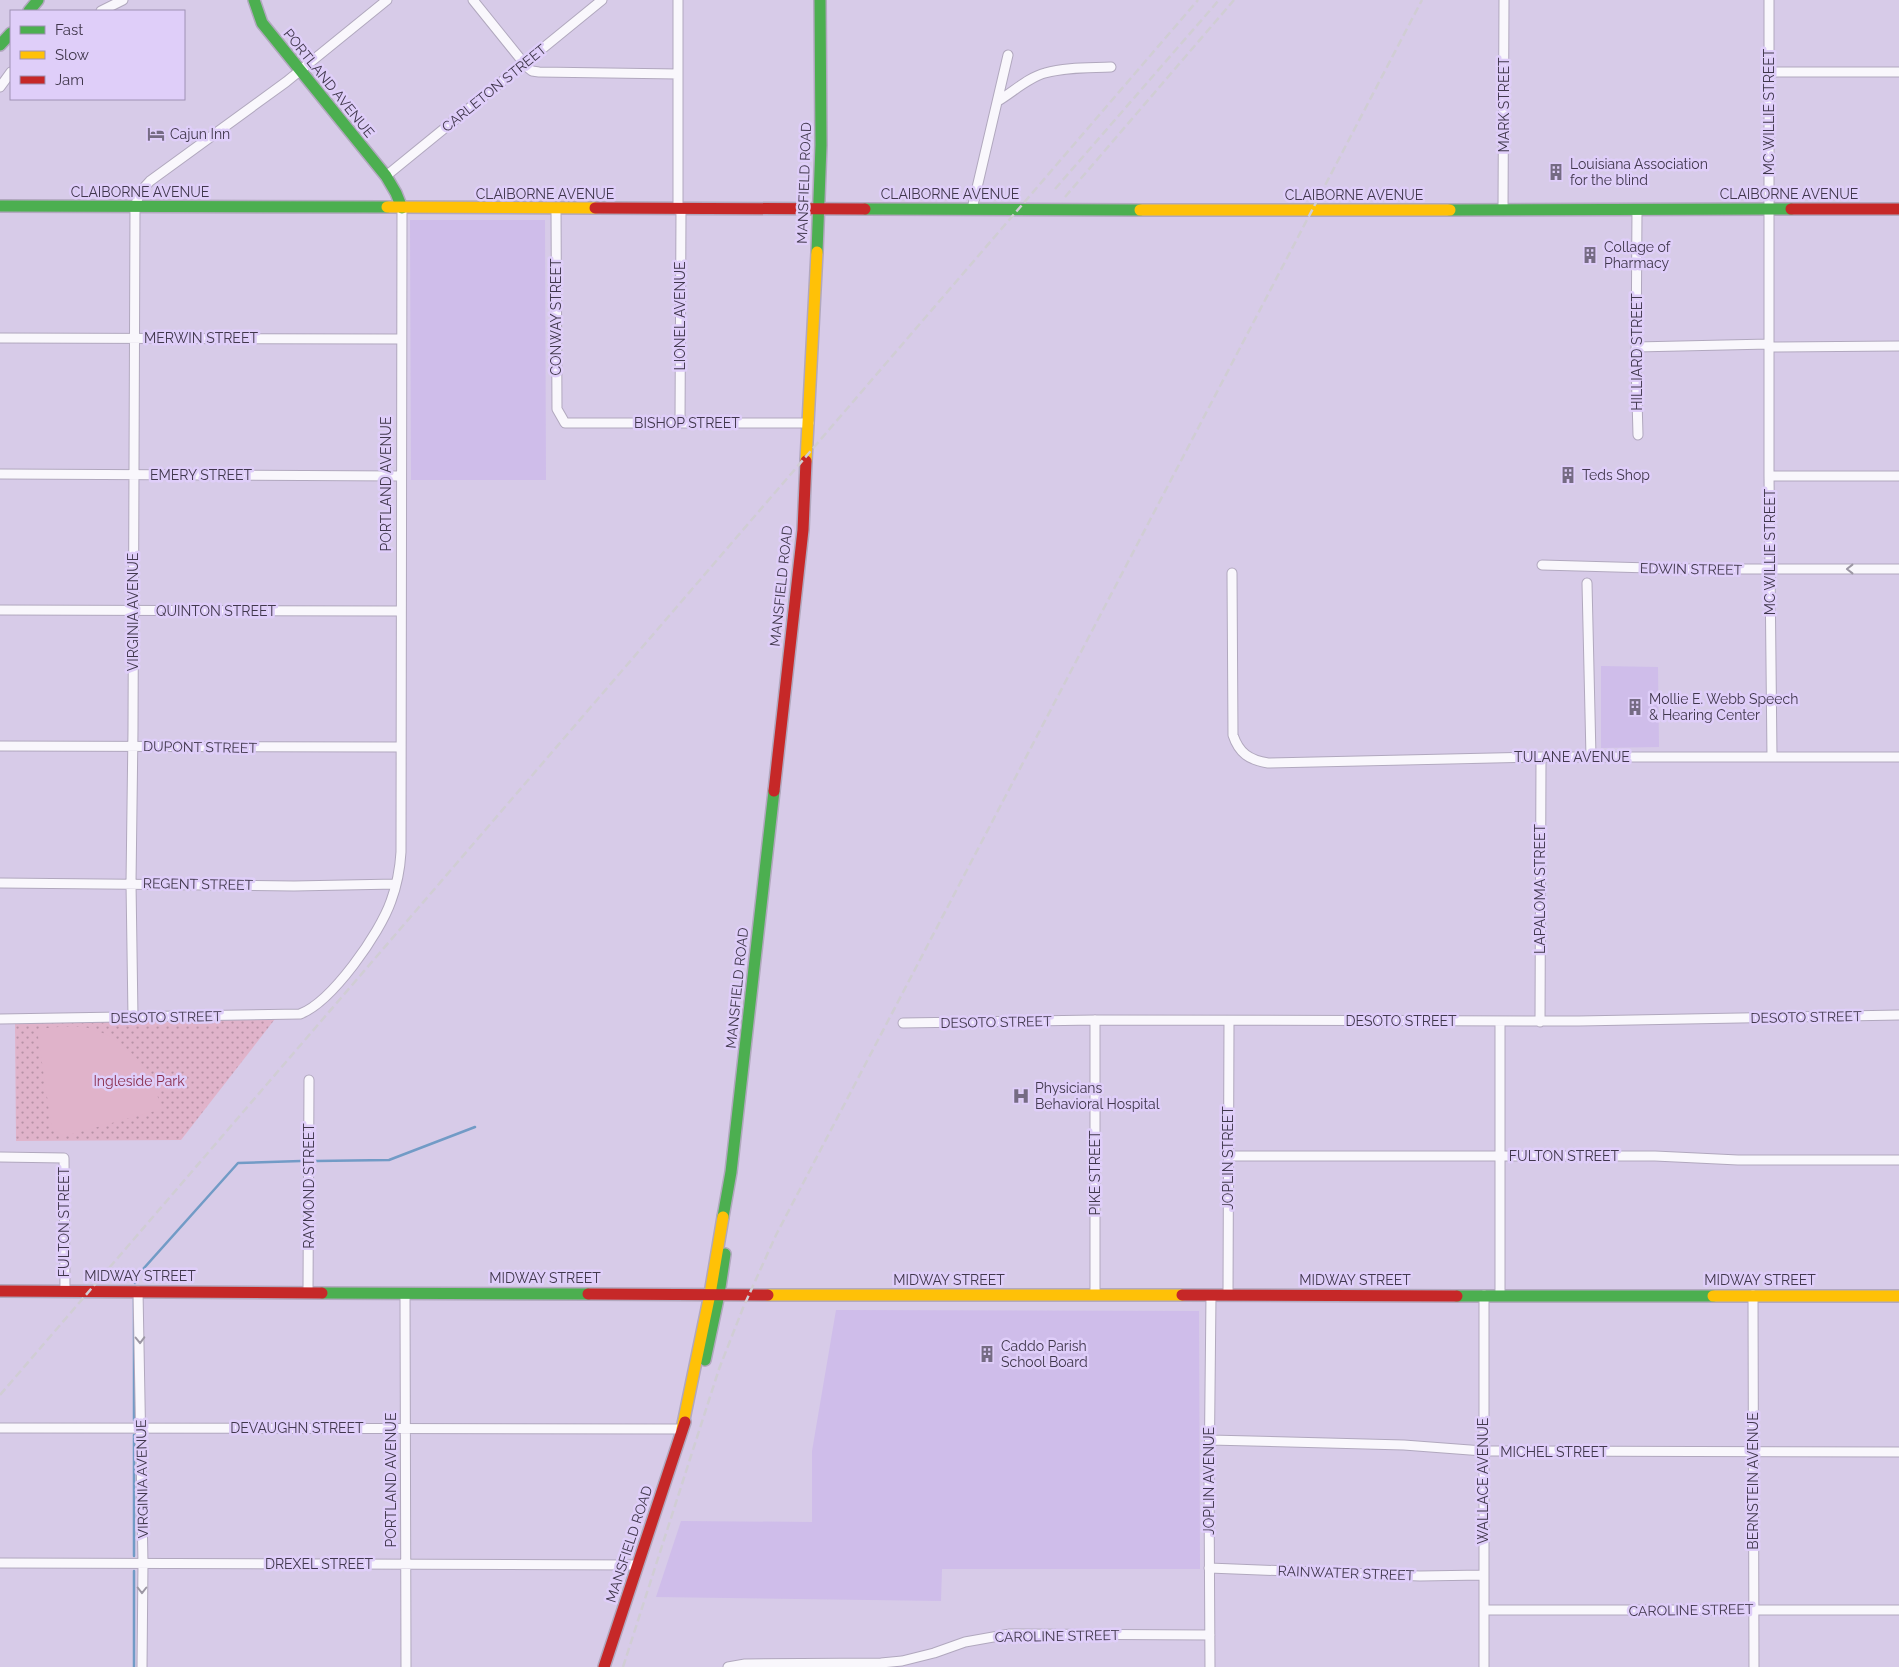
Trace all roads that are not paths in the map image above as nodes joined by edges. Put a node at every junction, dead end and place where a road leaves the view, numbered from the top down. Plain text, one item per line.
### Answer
1 (123, 0) edge
2 (254, 0) edge
3 (387, 0) edge
4 (473, 0) edge
5 (602, 0) edge
6 (678, 0) edge
7 (820, 0) edge
8 (1504, 0) edge
9 (1769, 0) edge
10 (103, 10) edge
11 (10, 34) edge
12 (0, 45) edge
13 (1008, 54) dead end
14 (524, 63) junction
15 (1111, 68) dead end
16 (299, 71) junction
17 (1769, 72) junction
18 (1899, 72) edge
19 (10, 73) edge
20 (678, 74) junction
21 (0, 87) edge
22 (998, 101) junction
23 (386, 176) junction
24 (0, 206) edge
25 (135, 206) junction
26 (402, 208) junction
27 (556, 209) junction
28 (819, 209) junction
29 (972, 209) junction
30 (1899, 209) edge
31 (679, 210) junction
32 (1503, 210) junction
33 (1638, 210) junction
34 (1769, 210) junction
35 (0, 338) edge
36 (134, 338) junction
37 (402, 339) junction
38 (1769, 346) junction
39 (1899, 346) edge
40 (1636, 347) junction
41 (565, 423) joint
42 (680, 423) junction
43 (809, 423) junction
44 (1638, 435) dead end
45 (0, 474) edge
46 (134, 475) junction
47 (401, 476) junction
48 (1769, 476) junction
49 (1899, 476) edge
50 (1542, 565) dead end
51 (1899, 569) edge
52 (1770, 570) junction
53 (1232, 573) dead end
54 (1588, 583) dead end
55 (0, 610) edge
56 (133, 610) junction
57 (401, 610) junction
58 (0, 746) edge
59 (132, 746) junction
60 (401, 747) junction
61 (1541, 757) junction
62 (1591, 757) junction
63 (1772, 757) junction
64 (1899, 757) edge
65 (0, 882) edge
66 (131, 883) junction
67 (396, 884) junction
68 (326, 996) joint
69 (1899, 1016) edge
70 (133, 1017) junction
71 (0, 1019) edge
72 (1095, 1020) junction
73 (1229, 1021) junction
74 (1500, 1022) junction
75 (1540, 1022) junction
76 (903, 1023) dead end
77 (309, 1080) dead end
78 (1229, 1156) junction
79 (1501, 1156) junction
80 (0, 1158) edge
81 (1899, 1160) edge
82 (0, 1291) edge
83 (65, 1291) junction
84 (138, 1291) junction
85 (308, 1292) junction
86 (405, 1293) junction
87 (715, 1294) junction
88 (1095, 1295) junction
89 (1211, 1295) junction
90 (1228, 1295) junction
91 (1484, 1295) junction
92 (1500, 1295) junction
93 (1753, 1295) junction
94 (1899, 1296) edge
95 (1, 1428) edge
96 (141, 1428) junction
97 (406, 1429) junction
98 (682, 1430) junction
99 (1210, 1440) junction
100 (1483, 1451) junction
101 (1899, 1452) edge
102 (1752, 1453) junction
103 (143, 1563) junction
104 (0, 1564) edge
105 (406, 1564) junction
106 (638, 1565) junction
107 (1209, 1568) junction
108 (1483, 1575) junction
109 (1755, 1609) junction
110 (1484, 1610) junction
111 (1899, 1610) edge
112 (1210, 1635) junction
113 (142, 1667) edge
114 (406, 1667) edge
115 (604, 1667) edge
116 (728, 1667) edge
117 (1210, 1667) edge
118 (1484, 1667) edge
119 (1754, 1667) edge

1 - 10 street
2 - 16 main road, PORTLAND AVENUE
3 - 16 street
4 - 14 street
5 - 14 street, CARLETON STREET
6 - 20 street, LIONEL AVENUE
7 - 28 main road, MANSFIELD ROAD
8 - 32 street, MARK STREET
9 - 17 street, MC WILLIE STREET
11 - 12 main road
13 - 22 street
14 - 20 street
14 - 23 street, CARLETON STREET
15 - 22 street
16 - 23 main road, PORTLAND AVENUE
16 - 25 street
17 - 18 street
17 - 34 street, MC WILLIE STREET
19 - 21 street
20 - 31 street, LIONEL AVENUE
22 - 29 street
23 - 26 main road, PORTLAND AVENUE
24 - 25 main road, CLAIBORNE AVENUE
25 - 26 main road, CLAIBORNE AVENUE
25 - 36 street, VIRGINIA AVENUE
26 - 27 main road, CLAIBORNE AVENUE
26 - 37 street, PORTLAND AVENUE
27 - 31 main road, CLAIBORNE AVENUE
27 - 41 street, CONWAY STREET
28 - 29 main road, CLAIBORNE AVENUE
28 - 31 main road, CLAIBORNE AVENUE
28 - 43 main road, MANSFIELD ROAD
29 - 32 main road, CLAIBORNE AVENUE
30 - 34 main road, CLAIBORNE AVENUE
31 - 42 street, LIONEL AVENUE
32 - 33 main road, CLAIBORNE AVENUE
33 - 34 main road, CLAIBORNE AVENUE
33 - 40 street, HILLIARD STREET
34 - 38 street, MC WILLIE STREET
35 - 36 street, MERWIN STREET
36 - 37 street, MERWIN STREET
36 - 46 street, VIRGINIA AVENUE
37 - 47 street, PORTLAND AVENUE
38 - 39 street
38 - 40 street
38 - 48 street, MC WILLIE STREET
40 - 44 street, HILLIARD STREET
41 - 42 street, BISHOP STREET
42 - 43 street, BISHOP STREET
43 - 87 main road, MANSFIELD ROAD
45 - 46 street, EMERY STREET
46 - 47 street, EMERY STREET
46 - 56 street, VIRGINIA AVENUE
47 - 57 street, PORTLAND AVENUE
48 - 49 street
48 - 52 street, MC WILLIE STREET
50 - 52 street, EDWIN STREET
51 -> 52 street, EDWIN STREET
52 - 63 street, MC WILLIE STREET
53 - 61 street, TULANE AVENUE
54 - 62 street
55 - 56 street, QUINTON STREET
56 - 57 street, QUINTON STREET
56 - 59 street, VIRGINIA AVENUE
57 - 60 street, PORTLAND AVENUE
58 - 59 street, DUPONT STREET
59 - 60 street, DUPONT STREET
59 - 66 street, VIRGINIA AVENUE
60 - 67 street, PORTLAND AVENUE
61 - 62 street, TULANE AVENUE
61 - 75 street, LAPALOMA STREET
62 - 63 street, TULANE AVENUE
63 - 64 street, TULANE AVENUE
65 - 66 street, REGENT STREET
66 - 67 street, REGENT STREET
66 - 70 street, VIRGINIA AVENUE
67 - 68 street, PORTLAND AVENUE
68 - 70 street, DESOTO STREET
69 - 75 street, DESOTO STREET
70 - 71 street, DESOTO STREET
72 - 73 street, DESOTO STREET
72 - 76 street, DESOTO STREET
72 - 88 street, PIKE STREET
73 - 74 street, DESOTO STREET
73 - 78 street, JOPLIN STREET
74 - 75 street, DESOTO STREET
74 - 79 street
77 - 85 street, RAYMOND STREET
78 - 79 street, FULTON STREET
78 - 90 street, JOPLIN STREET
79 - 81 street, FULTON STREET
79 - 92 street
80 - 83 street, FULTON STREET
82 - 83 main road, MIDWAY STREET
83 - 84 main road, MIDWAY STREET
84 - 85 main road, MIDWAY STREET
84 -> 96 street, VIRGINIA AVENUE
85 - 86 main road, MIDWAY STREET
86 - 87 main road, MIDWAY STREET
86 - 97 street, PORTLAND AVENUE
87 - 88 main road, MIDWAY STREET
87 - 98 main road, MANSFIELD ROAD
88 - 89 main road, MIDWAY STREET
89 - 90 main road, MIDWAY STREET
89 - 99 street, JOPLIN AVENUE
90 - 91 main road, MIDWAY STREET
91 - 92 main road, MIDWAY STREET
91 - 100 street, WALLACE AVENUE
92 - 93 main road, MIDWAY STREET
93 - 94 main road, MIDWAY STREET
93 - 102 street, BERNSTEIN AVENUE
95 - 96 street, DEVAUGHN STREET
96 - 97 street, DEVAUGHN STREET
96 - 103 street, VIRGINIA AVENUE
97 - 98 street, DEVAUGHN STREET
97 - 105 street, PORTLAND AVENUE
98 - 106 main road, MANSFIELD ROAD
99 - 100 street, MICHEL STREET
99 - 107 street, JOPLIN AVENUE
100 - 102 street, MICHEL STREET
100 - 108 street, WALLACE AVENUE
101 - 102 street, MICHEL STREET
102 - 109 street, BERNSTEIN AVENUE
103 - 104 street, DREXEL STREET
103 - 105 street, DREXEL STREET
103 -> 113 street, VIRGINIA AVENUE
105 - 106 street, DREXEL STREET
105 - 114 street, PORTLAND AVENUE
106 - 115 main road, MANSFIELD ROAD
107 - 108 street, RAINWATER STREET
107 - 112 street, JOPLIN AVENUE
108 - 110 street, WALLACE AVENUE
109 - 110 street, CAROLINE STREET
109 - 111 street, CAROLINE STREET
109 - 119 street, BERNSTEIN AVENUE
110 - 118 street, WALLACE AVENUE
112 - 116 street, CAROLINE STREET
112 - 117 street, JOPLIN AVENUE

